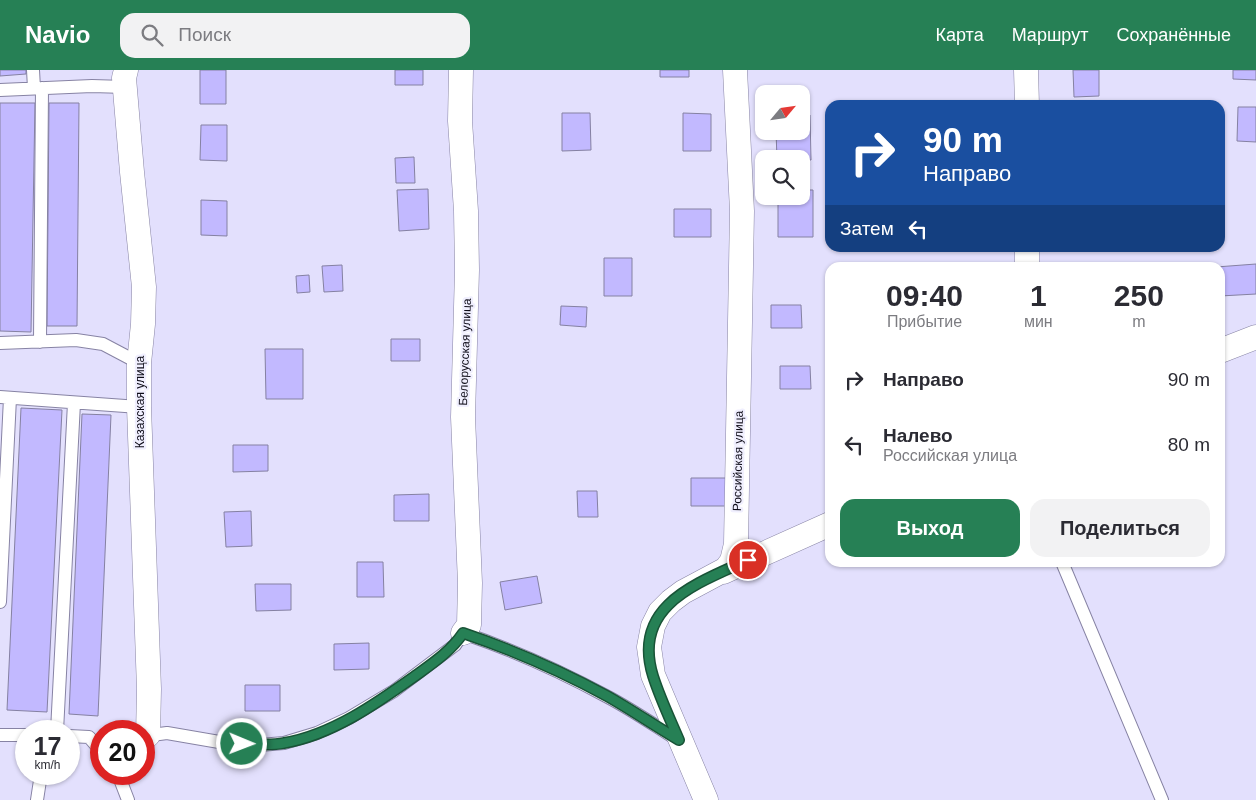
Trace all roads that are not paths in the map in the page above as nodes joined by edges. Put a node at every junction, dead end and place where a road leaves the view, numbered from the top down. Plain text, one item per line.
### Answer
1 (33, 70) edge
2 (461, 70) edge
3 (735, 70) edge
4 (1026, 70) edge
5 (126, 78) edge
6 (38, 88) junction
7 (0, 90) edge
8 (1026, 100) edge
9 (1256, 337) edge
10 (40, 342) junction
11 (0, 343) edge
12 (1225, 349) edge
13 (138, 363) junction
14 (5, 398) edge
15 (74, 403) junction
16 (139, 407) junction
17 (825, 526) edge
18 (1064, 567) edge
19 (723, 572) junction
20 (0, 602) edge
21 (463, 633) junction
22 (58, 720) edge
23 (147, 720) edge
24 (0, 735) edge
25 (15, 735) edge
26 (155, 735) edge
27 (679, 740) junction
28 (39, 785) edge
29 (122, 785) edge
30 (37, 800) edge
31 (128, 800) edge
32 (706, 800) edge
33 (1162, 800) edge

1 - 6 lane
2 - 21 street, Белорусская улица
3 - 19 street, Российская улица
4 - 8 street
5 - 6 lane
5 - 13 street, Казахская улица
6 - 7 lane
6 - 10 lane
9 - 12 street
10 - 11 lane
10 - 13 lane
13 - 16 street, Казахская улица
14 - 15 lane
14 - 20 lane
15 - 16 lane
15 - 22 lane
16 - 23 street, Казахская улица
17 - 19 street
18 - 33 lane
19 - 27 street
21 - 26 lane
21 - 27 lane
24 - 25 lane
27 - 32 street
28 - 30 lane
29 - 31 lane

